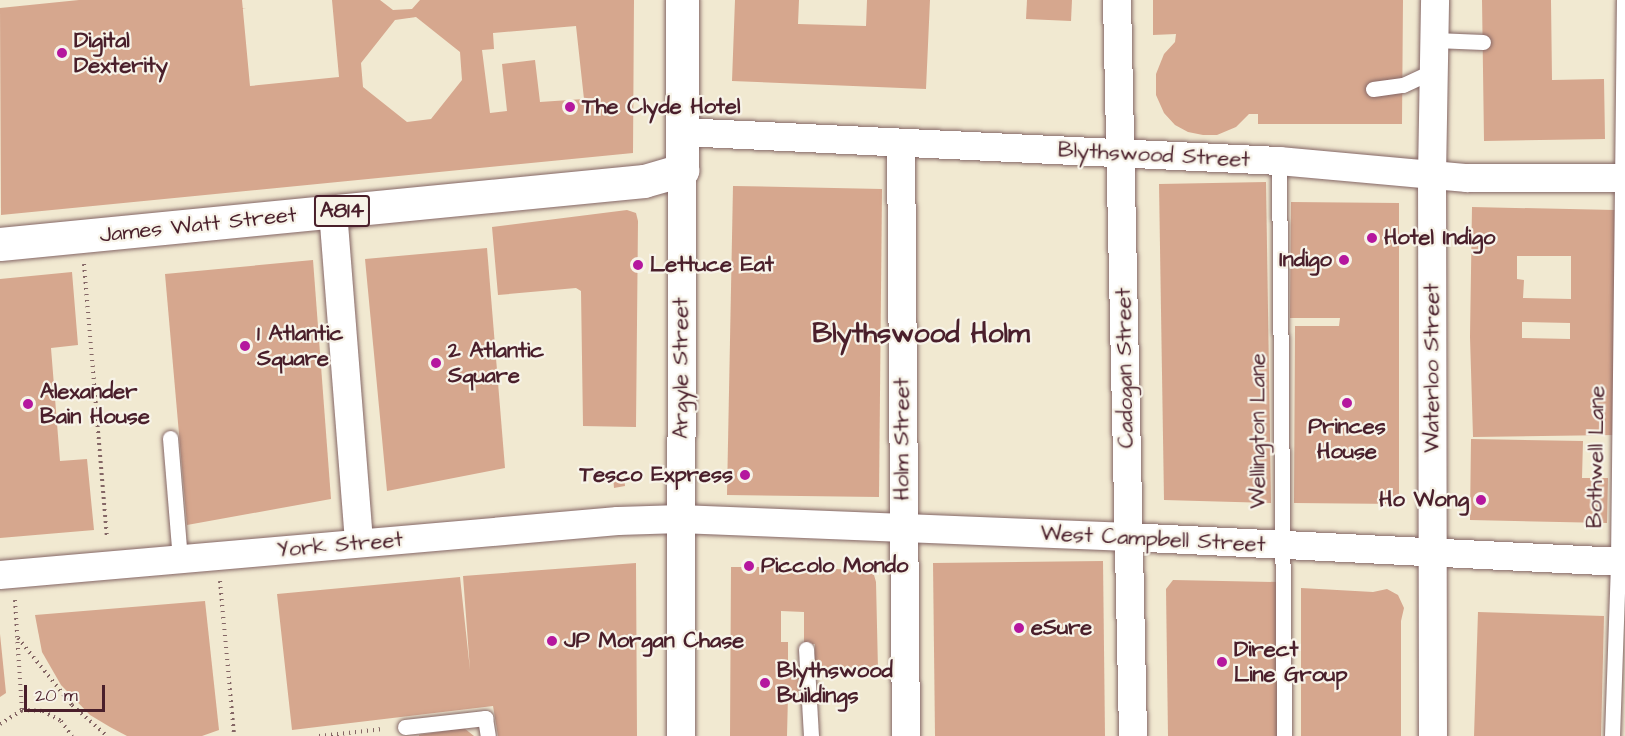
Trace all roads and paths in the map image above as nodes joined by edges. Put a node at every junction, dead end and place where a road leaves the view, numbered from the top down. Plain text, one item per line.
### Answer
1 (682, 0) edge
2 (1117, 0) edge
3 (1435, 0) edge
4 (1624, 0) edge
5 (1435, 40) junction
6 (1483, 42) dead end
7 (1435, 70) junction
8 (1373, 89) dead end
9 (682, 132) junction
10 (901, 143) junction
11 (1121, 154) junction
12 (1279, 161) junction
13 (682, 170) junction
14 (1432, 176) junction
15 (1623, 178) edge
16 (333, 211) junction
17 (81, 237) junction
18 (0, 244) edge
19 (170, 438) dead end
20 (681, 519) junction
21 (903, 528) junction
22 (1128, 537) junction
23 (359, 543) junction
24 (1282, 545) junction
25 (1433, 554) junction
26 (217, 555) junction
27 (180, 559) junction
28 (1621, 562) edge
29 (110, 565) junction
30 (6, 575) edge
31 (17, 637) junction
32 (806, 649) dead end
33 (22, 710) junction
34 (0, 724) edge
35 (405, 727) joint
36 (72, 736) edge
37 (107, 736) edge
38 (234, 736) edge
39 (319, 736) edge
40 (488, 736) edge
41 (681, 736) edge
42 (811, 736) edge
43 (906, 736) edge
44 (1133, 736) edge
45 (1284, 736) edge
46 (1433, 736) edge
47 (1612, 736) edge

1 - 9 main road, Argyle Street
2 - 11 street, Cadogan Street
3 - 5 street, Waterloo Street
4 - 15 lane, Bothwell Lane
5 - 6 lane
5 - 7 street, Waterloo Street
7 - 8 lane
7 - 14 street, Waterloo Street
9 - 10 street, Blythswood Street
9 - 13 main road, Argyle Street
10 - 11 street, Blythswood Street
10 - 21 street, Holm Street
11 - 12 street, Blythswood Street
11 - 22 street, Cadogan Street
12 - 14 street, Blythswood Street
12 - 24 lane, Wellington Lane
13 - 16 main road, James Watt Street / A814
13 - 20 street, Argyle Street
14 - 15 street, Blythswood Street
14 - 25 street, Waterloo Street
15 - 28 lane, Bothwell Lane
16 - 17 main road, James Watt Street / A814
16 - 23 street
17 - 18 main road, James Watt Street / A814
17 - 29 path
19 - 27 lane
20 - 21 street, West Campbell Street
20 - 23 street, York Street
20 - 41 street, Argyle Street
21 - 22 street, West Campbell Street
21 - 43 street, Holm Street
22 - 24 street, West Campbell Street
22 - 44 street, Cadogan Street
23 - 26 street, York Street
24 - 25 street, West Campbell Street
24 - 45 lane, Wellington Lane
25 - 28 street, West Campbell Street
25 - 46 street, Waterloo Street
26 - 27 street, York Street
26 - 38 path
27 - 29 street, York Street
28 - 47 lane, Bothwell Lane
29 - 30 street, York Street
30 - 31 path
31 - 33 path
31 - 37 path
32 - 42 lane
33 - 34 path
33 - 36 path
35 - 39 path
35 - 40 lane

